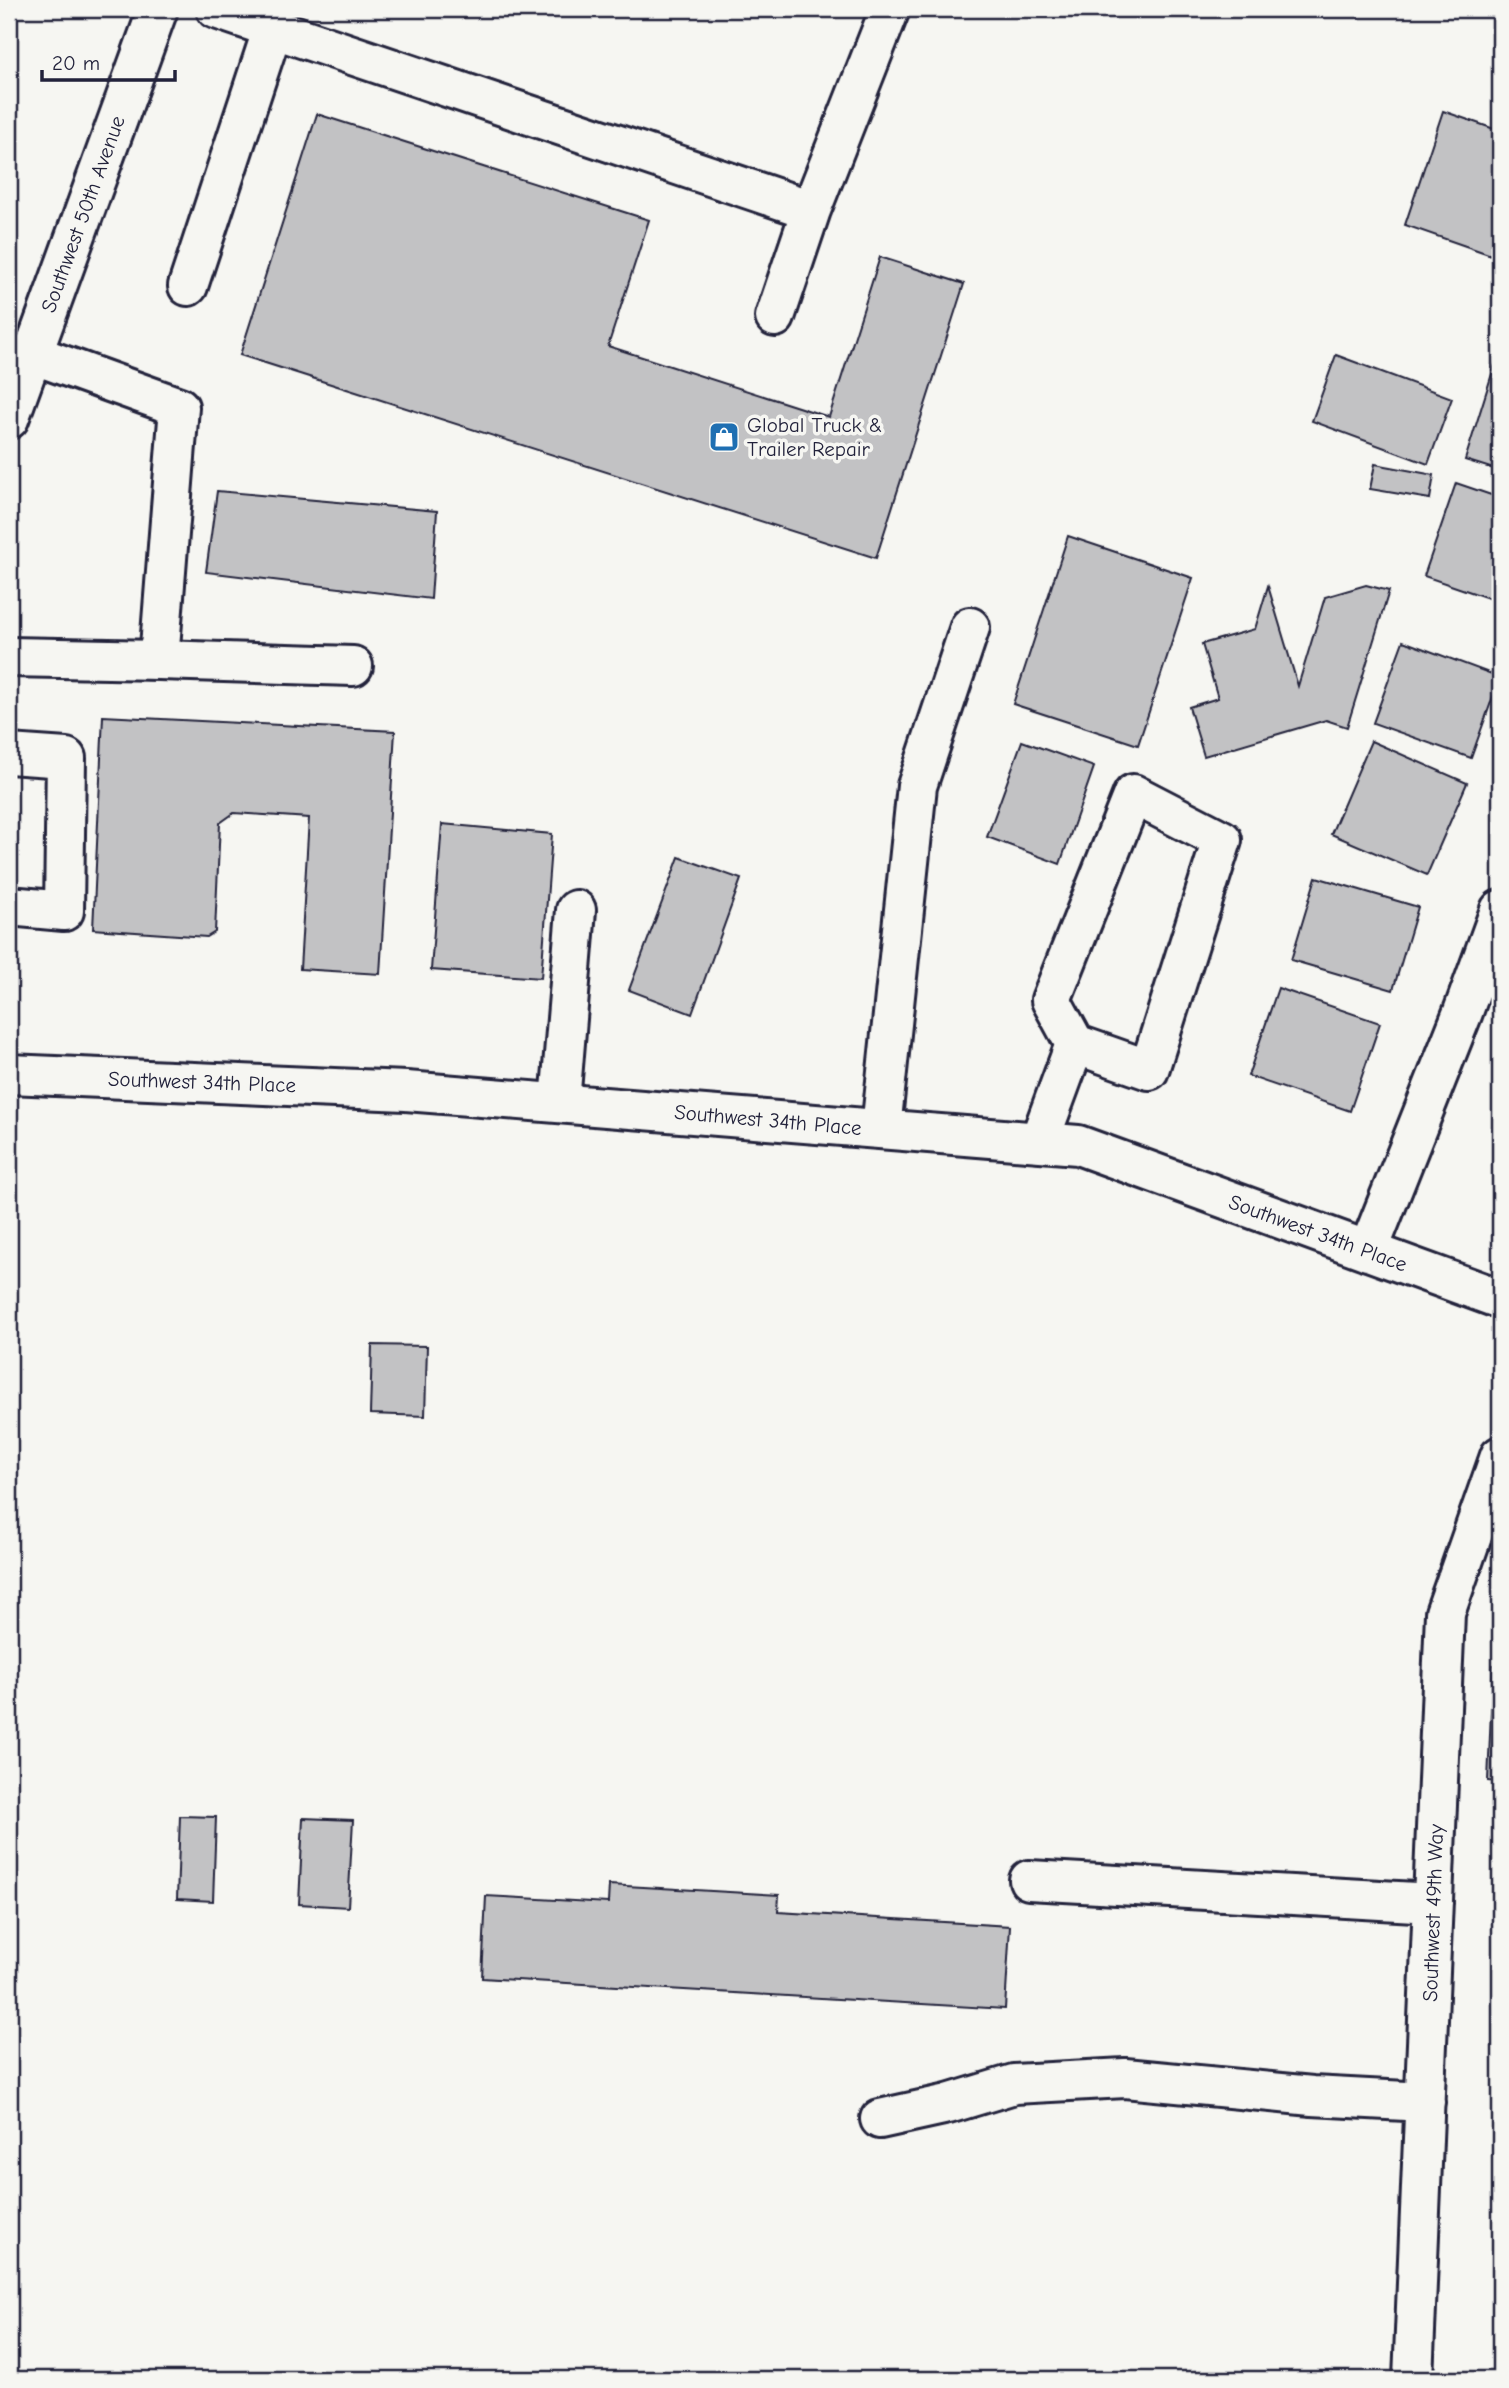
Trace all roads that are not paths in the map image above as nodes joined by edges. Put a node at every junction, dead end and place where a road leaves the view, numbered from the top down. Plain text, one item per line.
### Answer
1 (158, 9) edge
2 (216, 9) edge
3 (890, 9) edge
4 (273, 28) junction
5 (811, 210) junction
6 (188, 286) dead end
7 (775, 317) dead end
8 (32, 354) junction
9 (9, 419) edge
10 (971, 627) dead end
11 (9, 657) edge
12 (159, 660) junction
13 (353, 666) dead end
14 (9, 754) edge
15 (9, 906) edge
16 (576, 910) dead end
17 (1500, 910) edge
18 (1075, 1044) junction
19 (9, 1074) edge
20 (560, 1103) junction
21 (881, 1129) junction
22 (1039, 1142) junction
23 (1368, 1251) junction
24 (1500, 1299) edge
25 (1500, 1456) edge
26 (1029, 1880) dead end
27 (1433, 1903) junction
28 (1424, 2102) junction
29 (880, 2119) dead end
30 (1413, 2379) edge

1 - 8 street, Southwest 50th Avenue
2 - 4 street
3 - 5 street
4 - 5 street
4 - 6 street
5 - 7 street
8 - 9 street, Southwest 50th Avenue
8 - 12 street
10 - 21 street
11 - 12 street
12 - 13 street
14 - 15 street
16 - 20 street
17 - 23 street
18 - 18 street
18 - 22 street
19 - 20 street, Southwest 34th Place
20 - 21 street, Southwest 34th Place
21 - 22 street, Southwest 34th Place
22 - 23 street, Southwest 34th Place
23 - 24 street, Southwest 34th Place
25 - 27 street, Southwest 49th Way
26 - 27 street
27 - 28 street, Southwest 49th Way
28 - 29 street
28 - 30 street, Southwest 49th Way

